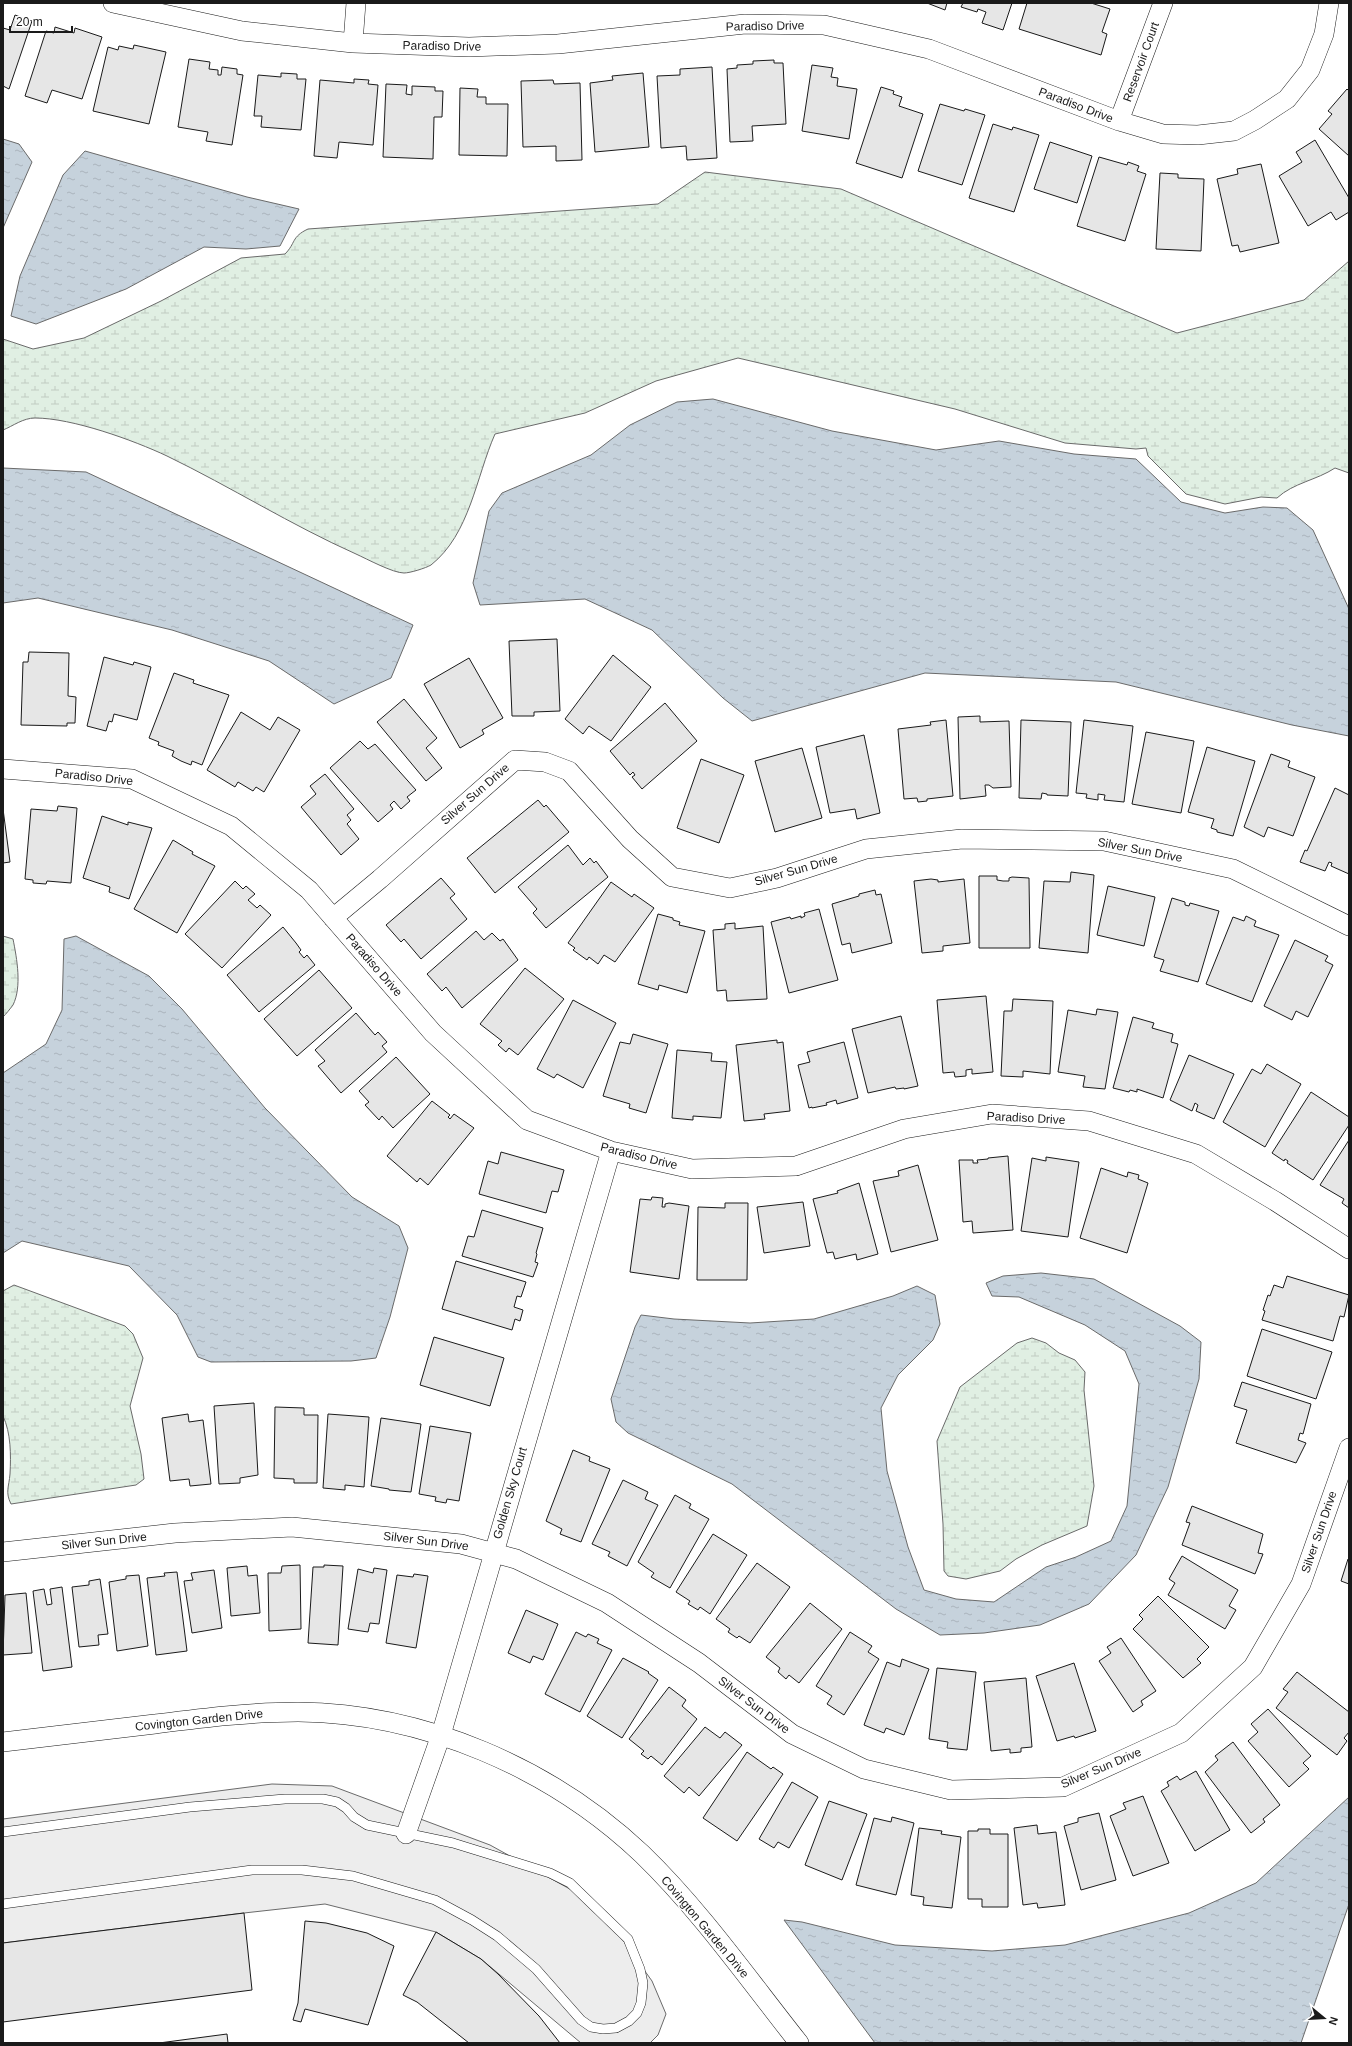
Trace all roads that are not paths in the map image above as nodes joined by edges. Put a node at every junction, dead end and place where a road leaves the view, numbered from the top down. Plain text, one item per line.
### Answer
1 (113, 3) edge
2 (356, 3) edge
3 (1163, 3) edge
4 (1329, 3) edge
5 (353, 43) junction
6 (1119, 121) junction
7 (3, 768) edge
8 (333, 918) junction
9 (1349, 926) edge
10 (611, 1151) junction
11 (1349, 1249) edge
12 (1349, 1448) edge
13 (3, 1552) edge
14 (493, 1552) junction
15 (441, 1735) junction
16 (3, 1742) edge
17 (3, 1832) edge
18 (406, 1834) junction
19 (3, 1904) edge
20 (799, 2043) edge

1 - 5 street, Paradiso Drive
2 - 5 street
3 - 6 street, Reservoir Court
4 - 6 street, Paradiso Drive
5 - 6 street, Paradiso Drive
7 - 8 street, Paradiso Drive
8 - 9 street, Silver Sun Drive
8 - 10 street, Paradiso Drive
10 - 11 street, Paradiso Drive
10 - 14 street, Golden Sky Court
12 - 14 street, Silver Sun Drive
13 - 14 street, Silver Sun Drive
14 - 15 street, Golden Sky Court
15 - 16 street, Covington Garden Drive
15 - 18 street, Golden Sky Court
15 - 20 street, Covington Garden Drive
17 - 18 lane
18 - 19 lane

